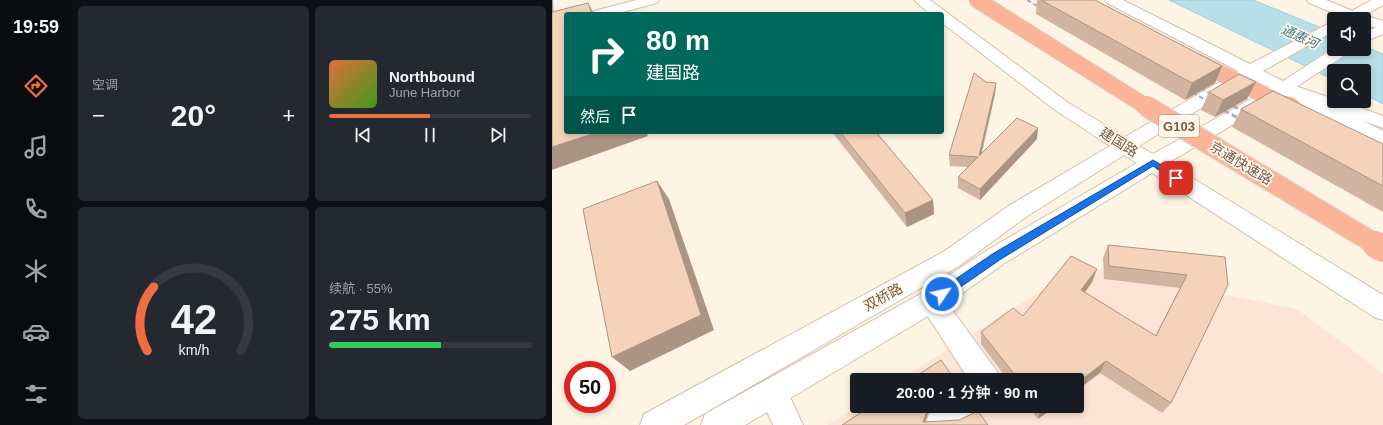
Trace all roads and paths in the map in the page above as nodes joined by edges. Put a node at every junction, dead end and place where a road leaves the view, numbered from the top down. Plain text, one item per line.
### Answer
1 (652, 0) edge
2 (921, 0) edge
3 (977, 0) edge
4 (1314, 0) edge
5 (1382, 0) edge
6 (1106, 5) edge
7 (607, 12) edge
8 (936, 12) edge
9 (1343, 12) edge
10 (1365, 12) edge
11 (944, 18) edge
12 (1371, 22) edge
13 (1383, 26) edge
14 (1327, 29) edge
15 (1383, 29) edge
16 (1371, 34) edge
17 (1154, 39) edge
18 (1181, 53) edge
19 (1333, 56) edge
20 (1250, 71) junction
21 (1284, 87) junction
22 (1383, 122) edge
23 (1383, 139) edge
24 (1125, 145) junction
25 (1383, 153) edge
26 (1153, 163) junction
27 (1383, 249) edge
28 (931, 301) junction
29 (1383, 309) edge
30 (981, 373) edge
31 (773, 392) junction
32 (958, 413) edge
33 (655, 425) edge
34 (716, 425) edge
35 (788, 425) edge
36 (940, 425) edge

1 - 7 main road
2 - 8 main road
3 - 27 highway, 京通快速路 / G103, bridge
4 - 9 main road
5 - 10 main road
6 - 17 highway
6 - 20 main road
11 - 24 main road, 建国路
12 - 13 main road
14 - 20 main road, 双桥路
15 - 16 main road
18 - 25 highway, bridge
19 - 21 main road, 双桥路
20 - 21 main road
20 - 24 main road, 双桥路
21 - 22 main road
21 - 23 main road
21 - 26 main road, 双桥路
24 - 26 main road, 建国路
24 - 33 main road, 双桥路
26 - 28 main road, 双桥路
26 - 29 main road, 建国路
28 - 30 main road
28 - 31 main road, 双桥路
31 - 34 main road, 双桥路
31 - 35 main road
32 - 36 main road

